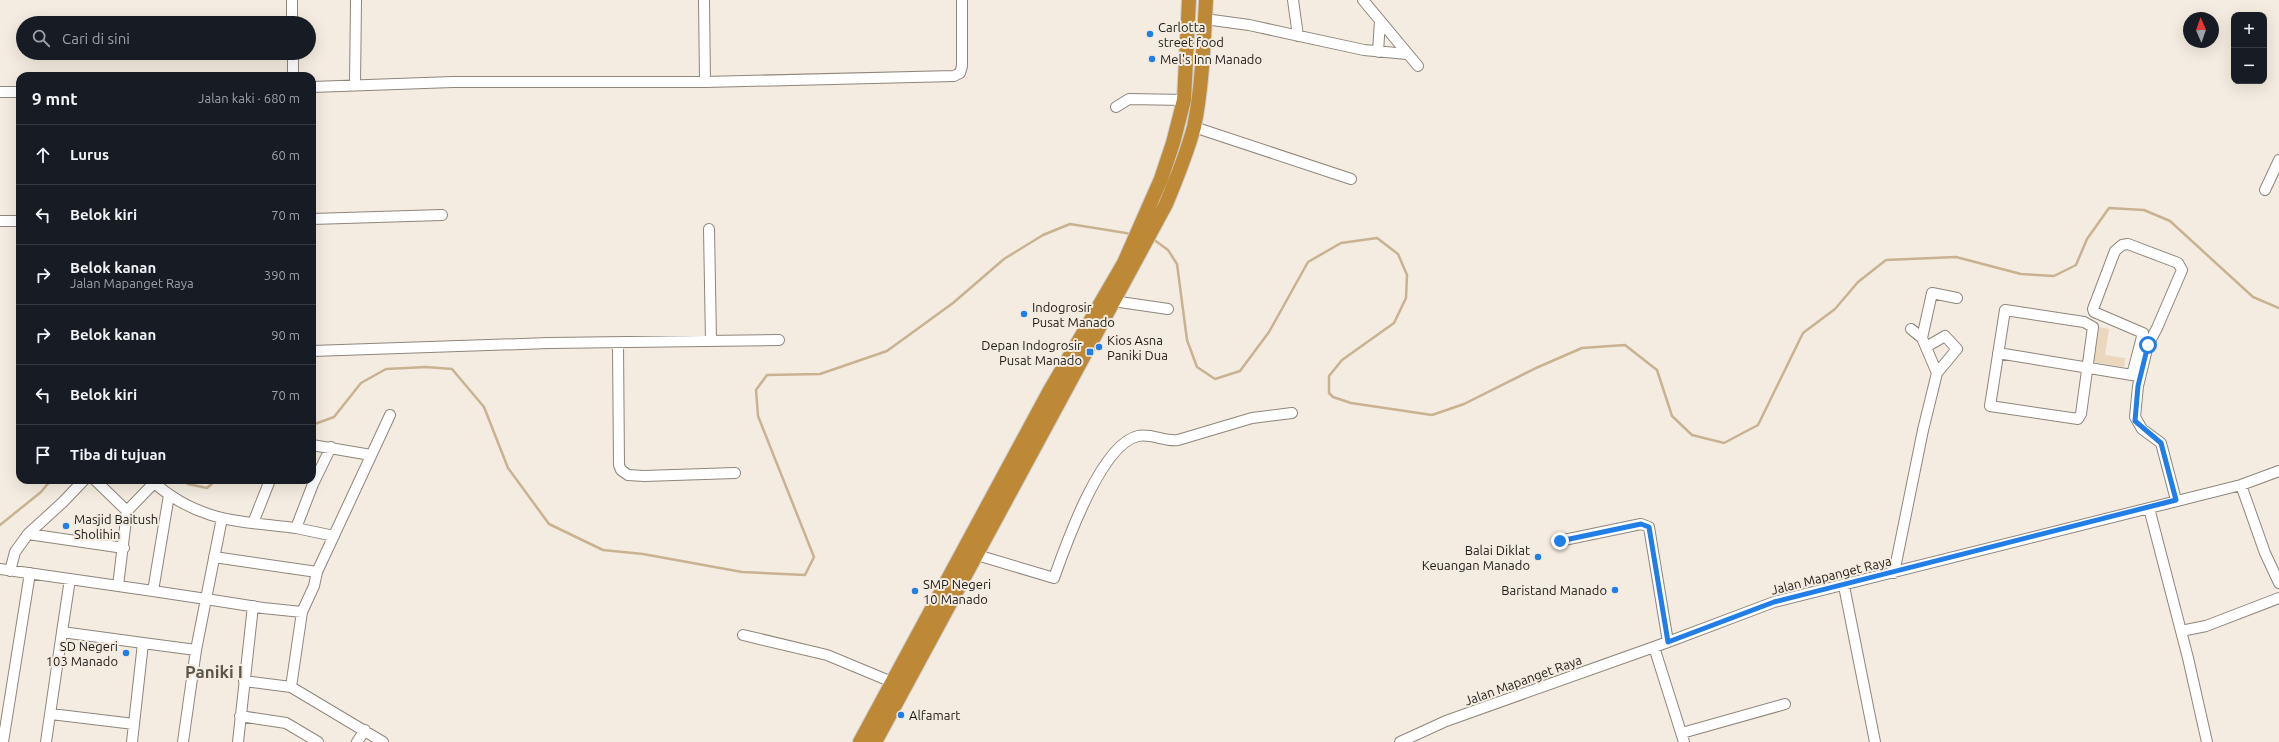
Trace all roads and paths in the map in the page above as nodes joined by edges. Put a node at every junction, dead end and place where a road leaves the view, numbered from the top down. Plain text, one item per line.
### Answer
1 (292, 0) edge
2 (356, 0) edge
3 (704, 0) edge
4 (962, 0) edge
5 (1189, 0) edge
6 (1206, 0) edge
7 (1293, 0) edge
8 (1363, 0) edge
9 (292, 16) edge
10 (1205, 19) junction
11 (1380, 22) junction
12 (1298, 36) junction
13 (1378, 52) junction
14 (1407, 54) junction
15 (293, 60) edge
16 (1418, 66) dead end
17 (293, 72) edge
18 (705, 82) junction
19 (355, 86) junction
20 (316, 87) edge
21 (0, 92) edge
22 (16, 92) edge
23 (1184, 100) junction
24 (1116, 107) dead end
25 (1194, 127) junction
26 (2278, 165) edge
27 (1351, 179) dead end
28 (2264, 190) dead end
29 (442, 215) dead end
30 (316, 219) edge
31 (16, 221) edge
32 (0, 222) edge
33 (709, 229) dead end
34 (1136, 249) junction
35 (1957, 298) dead end
36 (1113, 302) junction
37 (1168, 309) dead end
38 (1910, 329) dead end
39 (2143, 333) junction
40 (2153, 336) junction
41 (779, 340) dead end
42 (711, 342) junction
43 (1924, 342) junction
44 (618, 344) junction
45 (316, 351) edge
46 (1998, 353) junction
47 (2087, 367) junction
48 (1937, 373) junction
49 (2136, 376) junction
50 (1055, 396) junction
51 (1292, 414) dead end
52 (390, 415) dead end
53 (316, 445) edge
54 (331, 447) junction
55 (371, 455) junction
56 (2279, 471) edge
57 (735, 474) dead end
58 (316, 478) edge
59 (80, 484) edge
60 (99, 484) edge
61 (151, 484) edge
62 (155, 484) edge
63 (268, 484) edge
64 (313, 484) edge
65 (2240, 485) junction
66 (169, 495) junction
67 (2176, 500) junction
68 (2149, 508) junction
69 (127, 511) junction
70 (222, 518) junction
71 (253, 524) junction
72 (296, 528) junction
73 (28, 534) junction
74 (334, 536) junction
75 (1560, 541) dead end
76 (124, 548) junction
77 (977, 555) junction
78 (214, 557) junction
79 (5, 570) edge
80 (317, 572) junction
81 (1894, 573) junction
82 (30, 574) junction
83 (70, 579) junction
84 (2279, 583) edge
85 (118, 586) junction
86 (1844, 586) junction
87 (153, 591) junction
88 (2279, 598) edge
89 (206, 599) junction
90 (253, 606) junction
91 (302, 612) junction
92 (2181, 631) junction
93 (62, 632) junction
94 (743, 634) dead end
95 (1668, 642) junction
96 (143, 643) junction
97 (1654, 647) junction
98 (196, 650) junction
99 (244, 681) junction
100 (892, 682) junction
101 (291, 687) junction
102 (1785, 704) dead end
103 (51, 714) junction
104 (240, 716) junction
105 (134, 724) junction
106 (364, 730) junction
107 (1683, 737) edge
108 (3, 742) edge
109 (46, 742) edge
110 (132, 742) edge
111 (183, 742) edge
112 (238, 742) edge
113 (318, 742) edge
114 (357, 742) edge
115 (383, 742) edge
116 (860, 742) edge
117 (875, 742) edge
118 (1400, 742) edge
119 (1875, 742) edge
120 (2207, 742) edge

1 - 9 street
2 - 19 street
3 - 18 street
4 - 18 street
5 - 23 highway
6 - 10 highway
7 - 12 street
8 - 11 street
10 - 12 street
10 - 25 highway
11 - 13 street
11 - 14 street
12 - 13 street
13 - 14 street
14 - 16 street
15 - 17 street
18 - 19 street
19 - 20 street
21 - 22 street
23 - 24 street
23 - 34 highway
25 - 27 street
25 - 34 highway
26 - 28 street
29 - 30 street
31 - 32 street
33 - 42 street
34 - 36 highway
34 - 50 highway
35 - 43 street
36 - 37 street
36 - 50 highway
38 - 43 street
39 - 40 street
39 - 40 street
39 - 49 street
40 - 49 street
41 - 42 street
42 - 44 street
43 - 48 street
43 - 48 street
44 - 45 street
44 - 57 street
46 - 47 street
46 - 47 street
46 - 47 street
47 - 49 street
48 - 81 street
49 - 67 street
50 - 77 highway
50 - 100 highway
51 - 77 street
52 - 55 street
53 - 54 street
54 - 55 street
54 - 58 street
55 - 74 street
56 - 65 street, Jalan Mapanget Raya
59 - 73 street
60 - 69 street
61 - 69 street
62 - 66 street
63 - 71 street
64 - 72 street
65 - 67 street, Jalan Mapanget Raya
65 - 84 street
66 - 70 street
66 - 87 street
67 - 68 street, Jalan Mapanget Raya
68 - 81 street, Jalan Mapanget Raya
68 - 92 street
69 - 76 street
70 - 71 street
70 - 78 street
71 - 72 street
72 - 74 street
73 - 76 street
73 - 79 street
74 - 80 street
75 - 95 street
76 - 85 street
77 - 117 highway
78 - 80 street
78 - 89 street
79 - 82 street
80 - 91 street
81 - 86 street, Jalan Mapanget Raya
82 - 83 street
82 - 108 street
83 - 85 street
83 - 93 street
85 - 87 street
86 - 95 street, Jalan Mapanget Raya
86 - 119 street
87 - 89 street
88 - 92 street
89 - 90 street
89 - 98 street
90 - 91 street
90 - 99 street
91 - 101 street
92 - 120 street
93 - 96 street
93 - 103 street
94 - 100 street
95 - 97 street, Jalan Mapanget Raya
96 - 98 street
96 - 105 street
97 - 107 street
97 - 118 street, Jalan Mapanget Raya
98 - 111 street
99 - 101 street
99 - 104 street
100 - 116 highway
101 - 106 street
102 - 107 street
103 - 105 street
103 - 109 street
104 - 112 street
104 - 113 street
105 - 110 street
106 - 114 street
106 - 115 street

